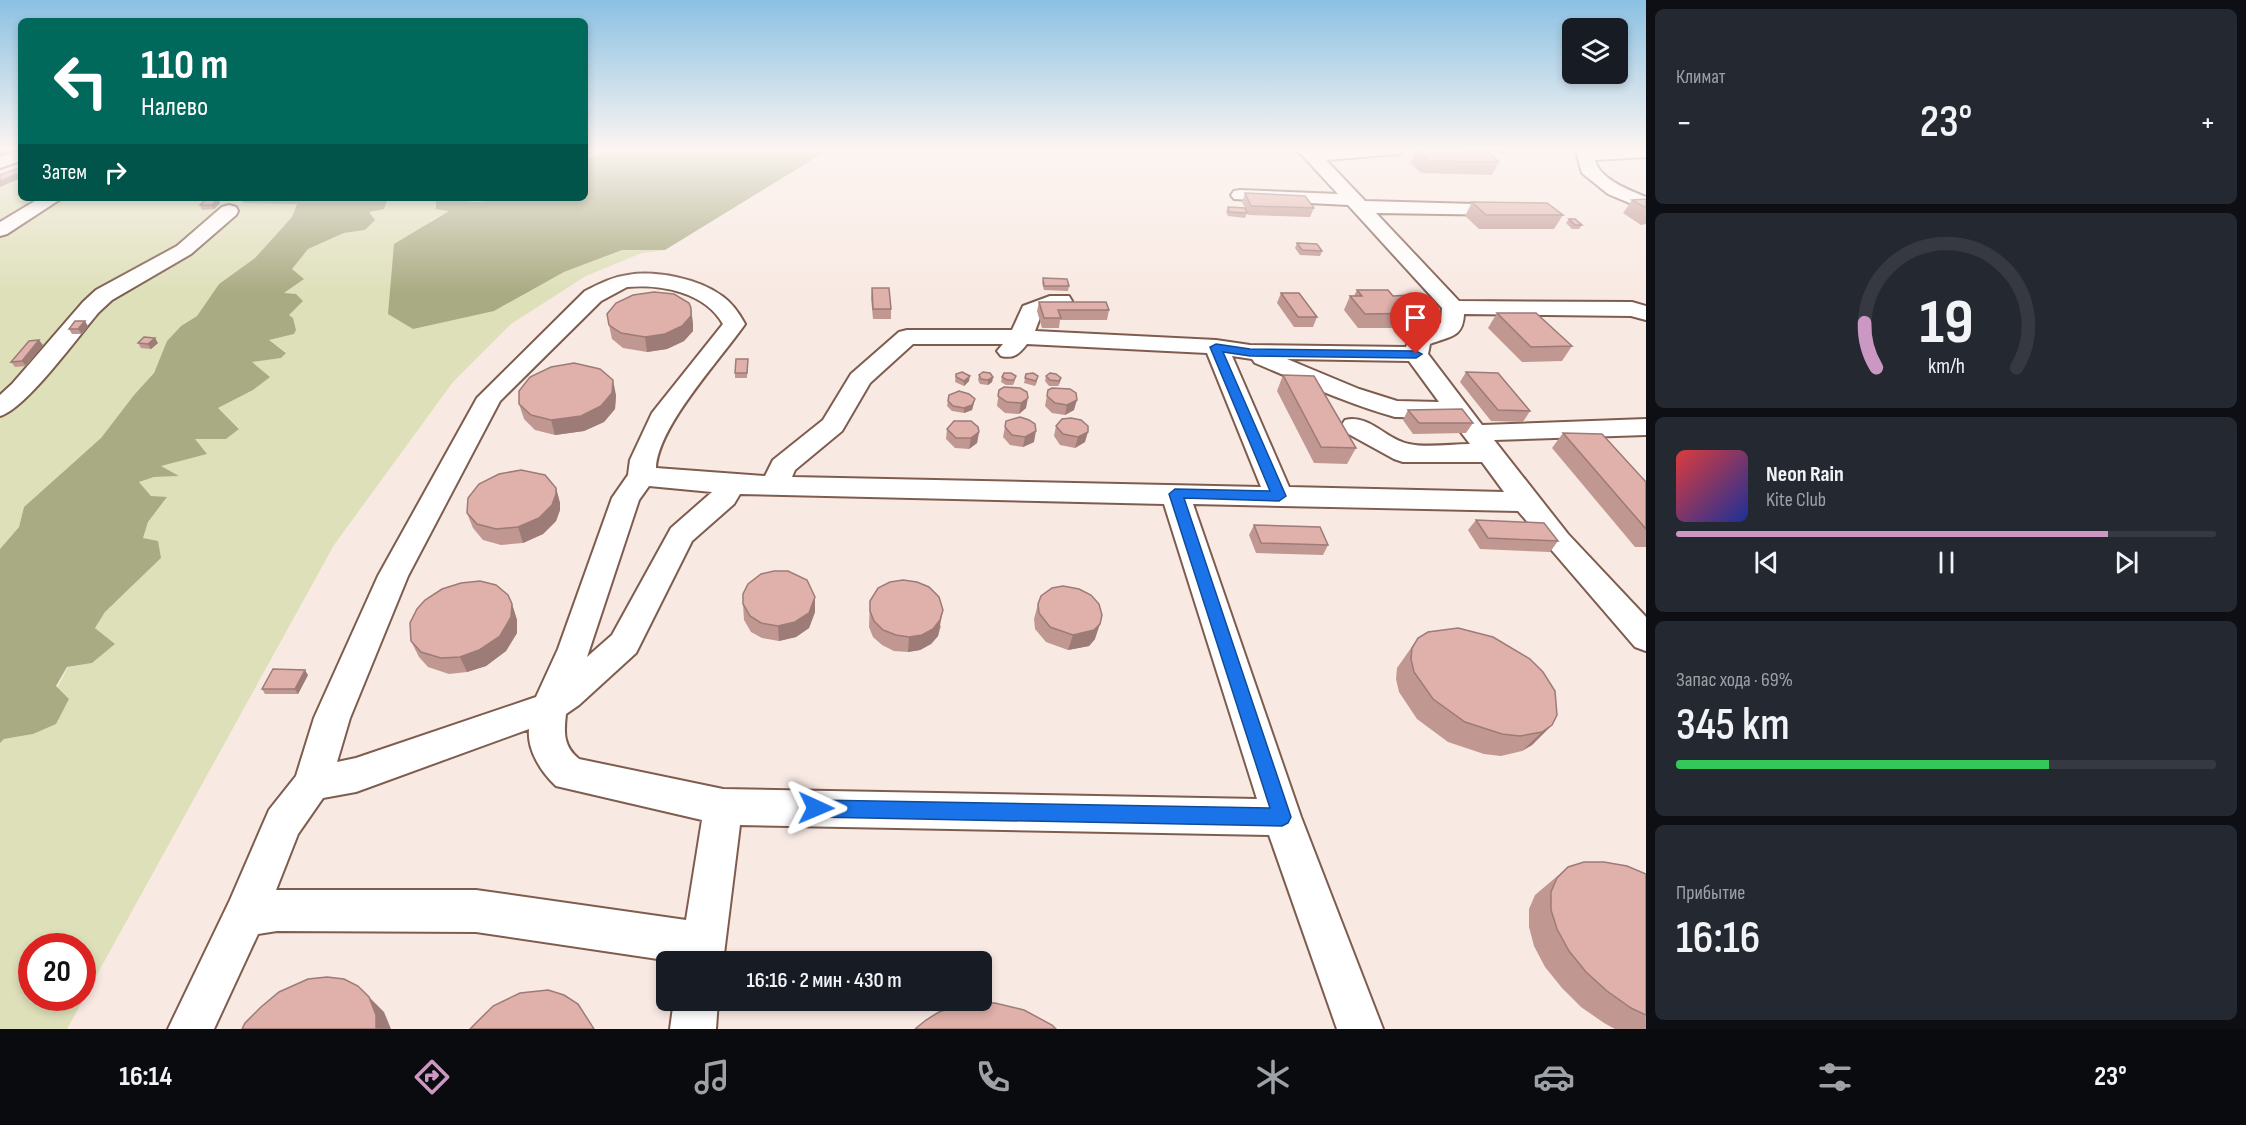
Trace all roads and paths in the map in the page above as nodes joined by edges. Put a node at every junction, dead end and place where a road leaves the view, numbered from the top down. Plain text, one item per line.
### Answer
1 (1266, 197) edge
2 (1350, 197) edge
3 (1630, 197) edge
4 (48, 201) edge
5 (1357, 204) junction
6 (1646, 204) edge
7 (1519, 209) edge
8 (229, 211) dead end
9 (0, 230) edge
10 (1061, 301) edge
11 (1453, 307) junction
12 (1646, 314) edge
13 (1014, 345) junction
14 (1216, 347) junction
15 (1250, 352) junction
16 (1416, 354) junction
17 (0, 408) edge
18 (1458, 410) junction
19 (1354, 426) dead end
20 (1646, 427) edge
21 (1482, 443) junction
22 (642, 476) junction
23 (732, 485) junction
24 (775, 485) junction
25 (1175, 494) junction
26 (1279, 496) junction
27 (1526, 502) junction
28 (1646, 638) edge
29 (549, 707) junction
30 (312, 784) junction
31 (723, 807) junction
32 (1282, 817) junction
33 (245, 915) junction
34 (691, 951) edge
35 (702, 951) edge
36 (695, 1011) edge
37 (191, 1029) edge
38 (693, 1029) edge
39 (1360, 1029) edge

1 - 5 lane
2 - 5 lane
3 - 6 lane
4 - 9 lane
5 - 7 lane
5 - 11 lane
8 - 17 lane
10 - 13 lane
11 - 12 lane
11 - 16 lane
13 - 14 lane
13 - 24 lane
14 - 15 lane
14 - 26 lane
15 - 16 lane
15 - 18 lane
16 - 18 lane
18 - 21 lane
19 - 21 lane
20 - 21 lane
21 - 27 lane
22 - 23 lane
22 - 29 lane
22 - 30 lane
23 - 24 lane
23 - 29 lane
24 - 25 lane
25 - 26 lane
25 - 32 lane
26 - 27 lane
27 - 28 lane
29 - 30 lane
29 - 31 lane
30 - 33 lane
31 - 32 lane
31 - 35 lane
32 - 39 lane
33 - 34 lane
33 - 37 lane
36 - 38 lane

